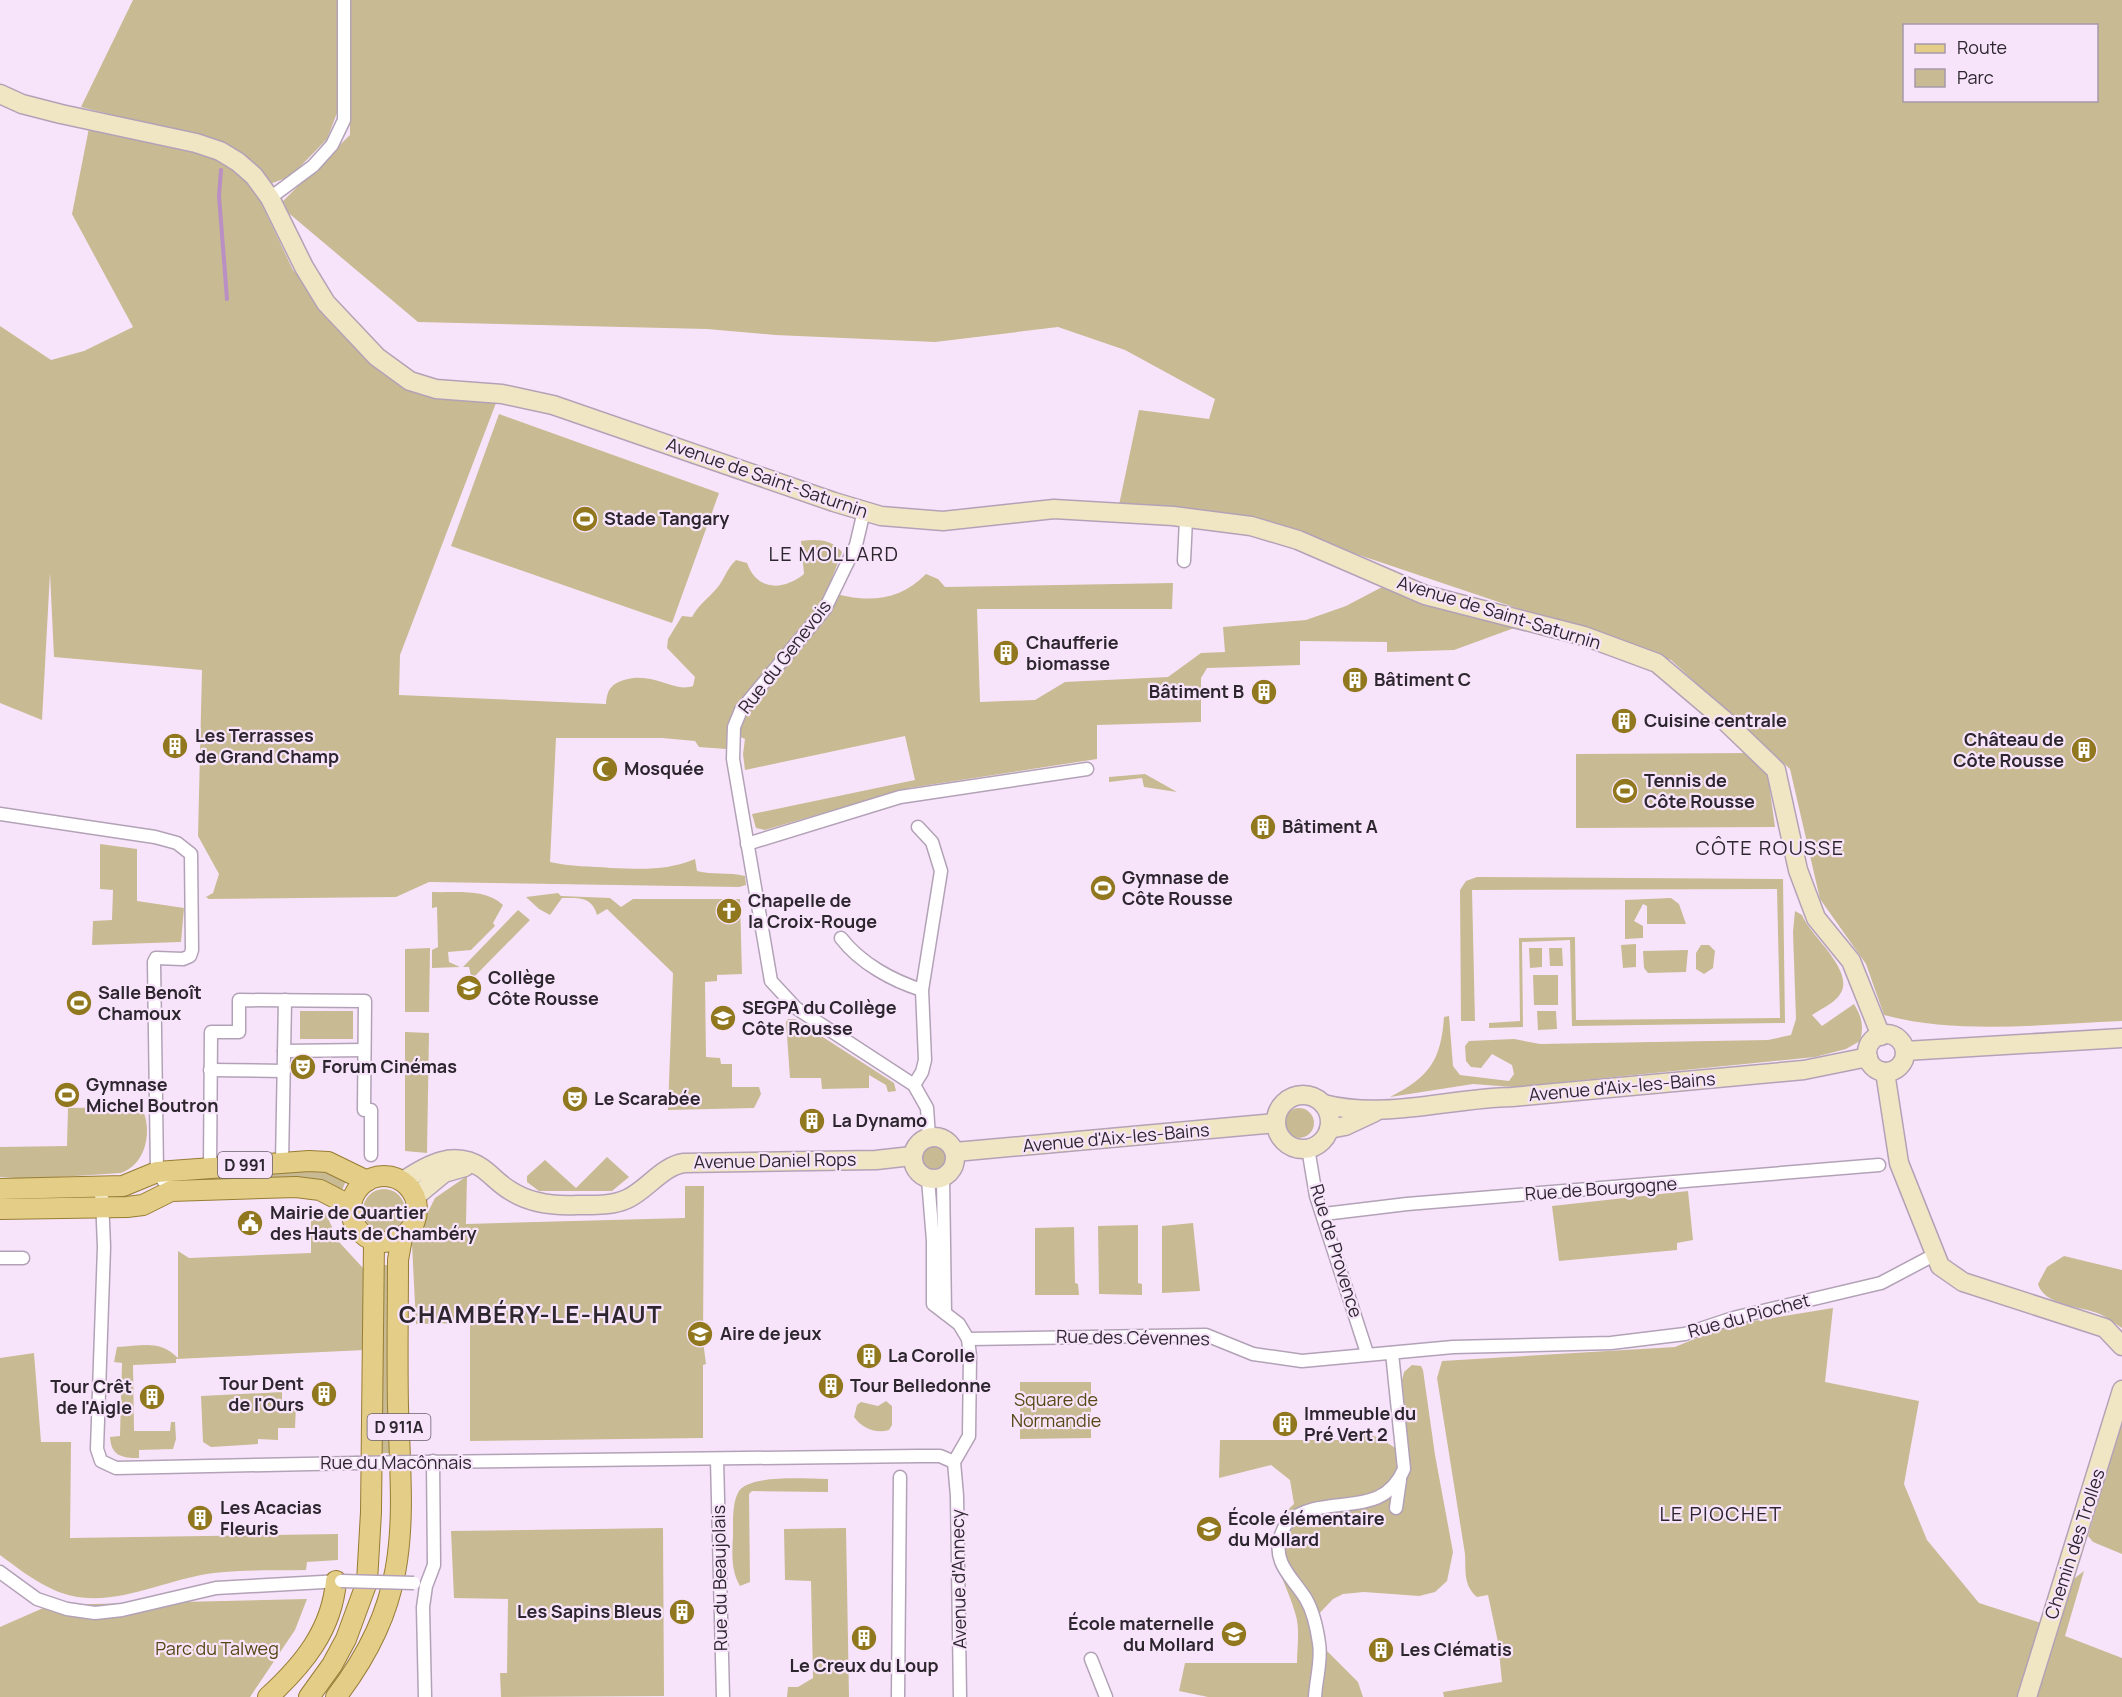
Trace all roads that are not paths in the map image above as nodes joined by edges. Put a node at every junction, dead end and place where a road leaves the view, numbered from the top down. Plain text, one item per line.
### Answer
1 (344, 0) edge
2 (0, 94) edge
3 (270, 198) junction
4 (864, 511) junction
5 (1186, 519) junction
6 (1184, 561) dead end
7 (1087, 769) dead end
8 (0, 814) edge
9 (918, 827) dead end
10 (747, 844) junction
11 (841, 938) dead end
12 (922, 990) junction
13 (285, 1000) junction
14 (1881, 1035) junction
15 (2122, 1038) edge
16 (364, 1050) junction
17 (284, 1051) junction
18 (1905, 1051) junction
19 (1868, 1057) junction
20 (210, 1070) junction
21 (284, 1071) junction
22 (1885, 1072) junction
23 (914, 1085) junction
24 (1323, 1104) junction
25 (1376, 1112) junction
26 (1276, 1123) junction
27 (1329, 1129) junction
28 (929, 1137) junction
29 (1308, 1148) junction
30 (955, 1152) junction
31 (371, 1155) dead end
32 (912, 1156) junction
33 (282, 1163) junction
34 (1879, 1165) dead end
35 (210, 1168) junction
36 (157, 1172) junction
37 (935, 1178) junction
38 (367, 1181) junction
39 (98, 1187) junction
40 (0, 1189) edge
41 (409, 1189) junction
42 (171, 1191) junction
43 (351, 1206) junction
44 (103, 1208) junction
45 (0, 1209) edge
46 (1324, 1214) junction
47 (402, 1238) junction
48 (374, 1242) junction
49 (1934, 1255) junction
50 (0, 1258) edge
51 (23, 1258) dead end
52 (968, 1339) junction
53 (2122, 1346) edge
54 (1366, 1353) junction
55 (1392, 1353) junction
56 (2122, 1390) edge
57 (717, 1459) junction
58 (427, 1462) junction
59 (954, 1462) junction
60 (900, 1477) dead end
61 (1400, 1479) junction
62 (1396, 1508) dead end
63 (0, 1572) edge
64 (339, 1581) junction
65 (420, 1584) junction
66 (1091, 1659) dead end
67 (268, 1697) edge
68 (309, 1697) edge
69 (336, 1697) edge
70 (425, 1697) edge
71 (723, 1697) edge
72 (898, 1697) edge
73 (960, 1697) edge
74 (1106, 1697) edge
75 (1315, 1697) edge
76 (2027, 1697) edge

1 - 3 street
2 - 3 main road, Avenue de Saint-Saturnin
3 - 4 main road, Avenue de Saint-Saturnin
4 - 5 main road, Avenue de Saint-Saturnin
4 - 10 street, Rue du Genevois
5 - 6 street
5 - 14 main road, Avenue de Saint-Saturnin
7 - 10 street
8 - 36 street
9 - 12 street
10 - 23 street, Rue du Genevois
11 - 12 street
12 - 23 street
13 - 16 street
13 - 17 street
13 - 20 street
14 - 18 main road
14 - 19 main road
15 - 18 main road
16 - 17 street
16 - 31 street
17 - 21 street
18 - 22 main road
19 - 22 main road
19 - 25 main road, Avenue d'Aix-les-Bains
20 - 21 street
20 - 35 street
21 - 33 street
22 - 49 main road
23 - 28 street
24 - 25 main road, Avenue d'Aix-les-Bains
24 - 26 main road, Avenue d'Aix-les-Bains
24 - 27 main road
25 - 27 main road, Avenue d'Aix-les-Bains
26 - 29 main road
26 - 30 main road, Avenue d'Aix-les-Bains
27 - 29 main road, Avenue d'Aix-les-Bains
28 - 30 main road
28 - 32 main road
29 - 46 street, Rue de Provence
30 - 37 main road
32 - 37 main road
32 - 41 main road, Avenue Daniel Rops
33 - 35 main road, D 991
33 - 38 main road, D 991
34 - 46 street, Rue de Bourgogne
35 - 36 main road, D 991
36 - 39 main road, D 991
36 - 42 street
37 - 52 street
38 - 41 main road
38 - 43 main road
39 - 40 main road, D 991
39 - 44 street
41 - 47 main road
42 - 43 main road, D 991
42 - 44 main road, D 991
43 - 48 main road
44 - 45 main road, D 991
44 - 58 street, Rue du Macônnais, bridge
46 - 54 street, Rue de Provence
47 - 48 main road
47 - 69 main road, D 911A
48 - 68 main road, D 911A
49 - 53 main road
49 - 55 street, Rue du Piochet
50 - 51 street
52 - 54 street, Rue des Cévennes
52 - 59 street
54 - 55 street, Rue du Piochet
55 - 61 street
56 - 76 main road, Chemin des Trolles
57 - 58 street, Rue du Macônnais
57 - 59 street, Rue du Macônnais
57 - 71 street, Rue du Beaujolais
58 - 65 street
59 - 73 street, Avenue d'Annecy
60 - 72 street
61 - 62 street
61 - 75 street
63 - 64 street
64 - 65 street, bridge
64 - 67 main road
65 - 70 street
66 - 74 street

